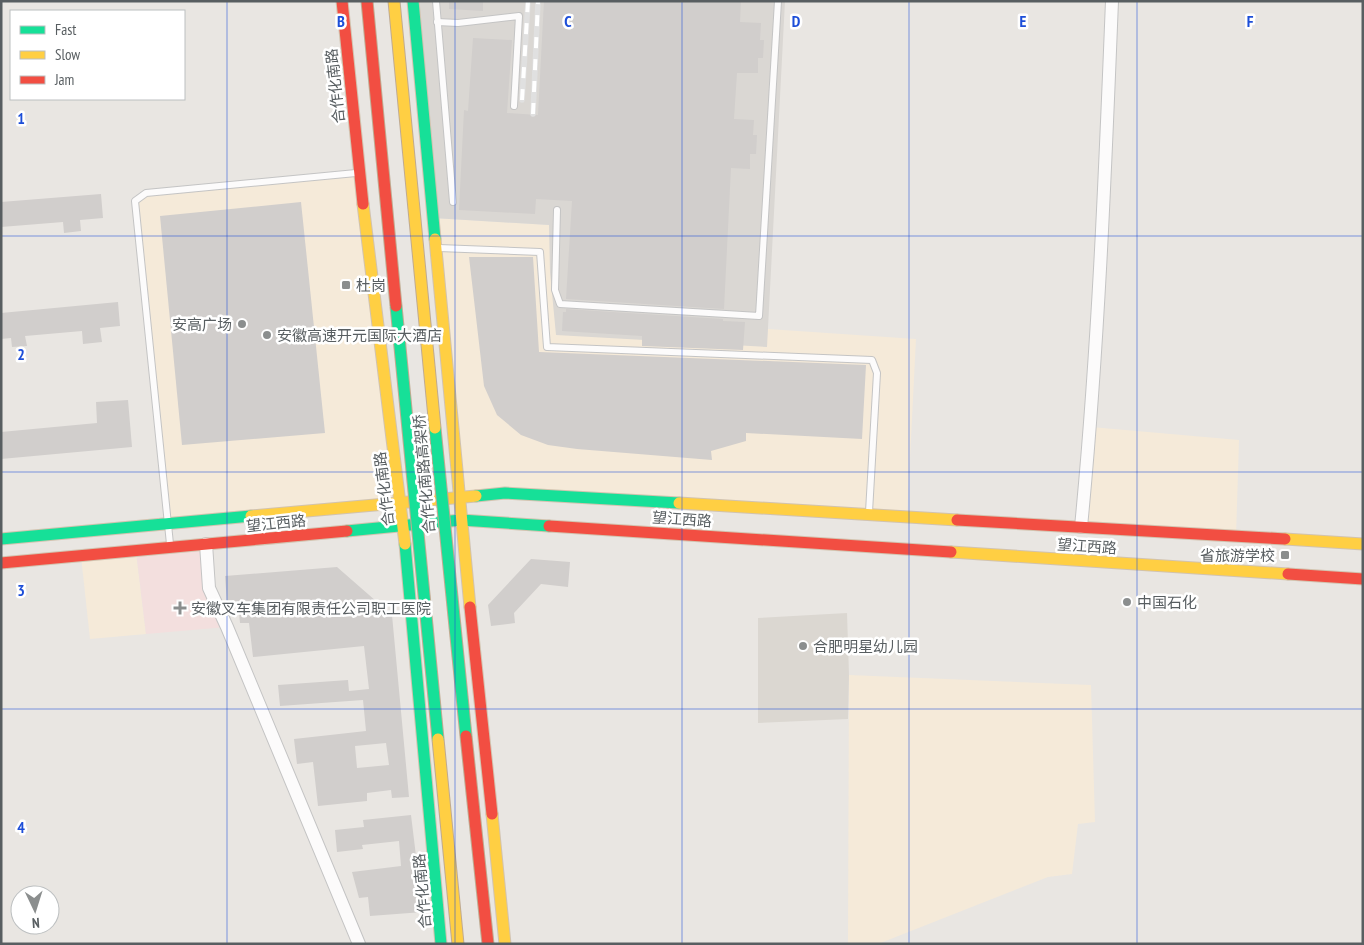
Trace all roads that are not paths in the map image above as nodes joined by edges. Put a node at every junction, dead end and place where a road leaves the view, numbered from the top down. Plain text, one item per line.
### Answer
1 (342, 1) edge
2 (367, 1) edge
3 (394, 1) edge
4 (413, 1) edge
5 (436, 1) edge
6 (778, 1) edge
7 (1112, 1) edge
8 (438, 22) junction
9 (514, 106) dead end
10 (359, 172) junction
11 (453, 202) dead end
12 (557, 210) dead end
13 (436, 248) junction
14 (459, 498) junction
15 (401, 503) junction
16 (869, 515) junction
17 (461, 520) junction
18 (168, 524) junction
19 (403, 525) junction
20 (1081, 527) junction
21 (1, 539) edge
22 (206, 544) junction
23 (1363, 544) edge
24 (170, 548) junction
25 (1, 563) edge
26 (1363, 579) edge
27 (359, 944) edge
28 (442, 944) edge
29 (458, 944) edge
30 (488, 944) edge
31 (505, 944) edge

1 - 10 main road, 合作化南路
2 - 29 main road, 合作化南路高架桥, bridge
3 - 30 main road, 合作化南路高架桥, bridge
4 - 13 main road
5 - 8 lane
6 - 12 lane
7 - 20 street
8 - 9 lane
8 - 11 lane
10 - 15 main road, 合作化南路
10 - 18 lane
13 - 14 main road
13 - 16 lane
14 - 15 main road, 望江西路
14 - 16 main road, 望江西路
14 - 17 main road
15 - 18 main road, 望江西路
15 - 19 main road, 合作化南路
16 - 20 main road, 望江西路
17 - 19 main road, 望江西路
17 - 26 main road, 望江西路
17 - 31 main road
18 - 21 main road, 望江西路
18 - 24 lane
19 - 22 main road, 望江西路
19 - 28 main road, 合作化南路
20 - 23 main road, 望江西路
22 - 24 main road, 望江西路
22 - 27 street
24 - 25 main road, 望江西路

